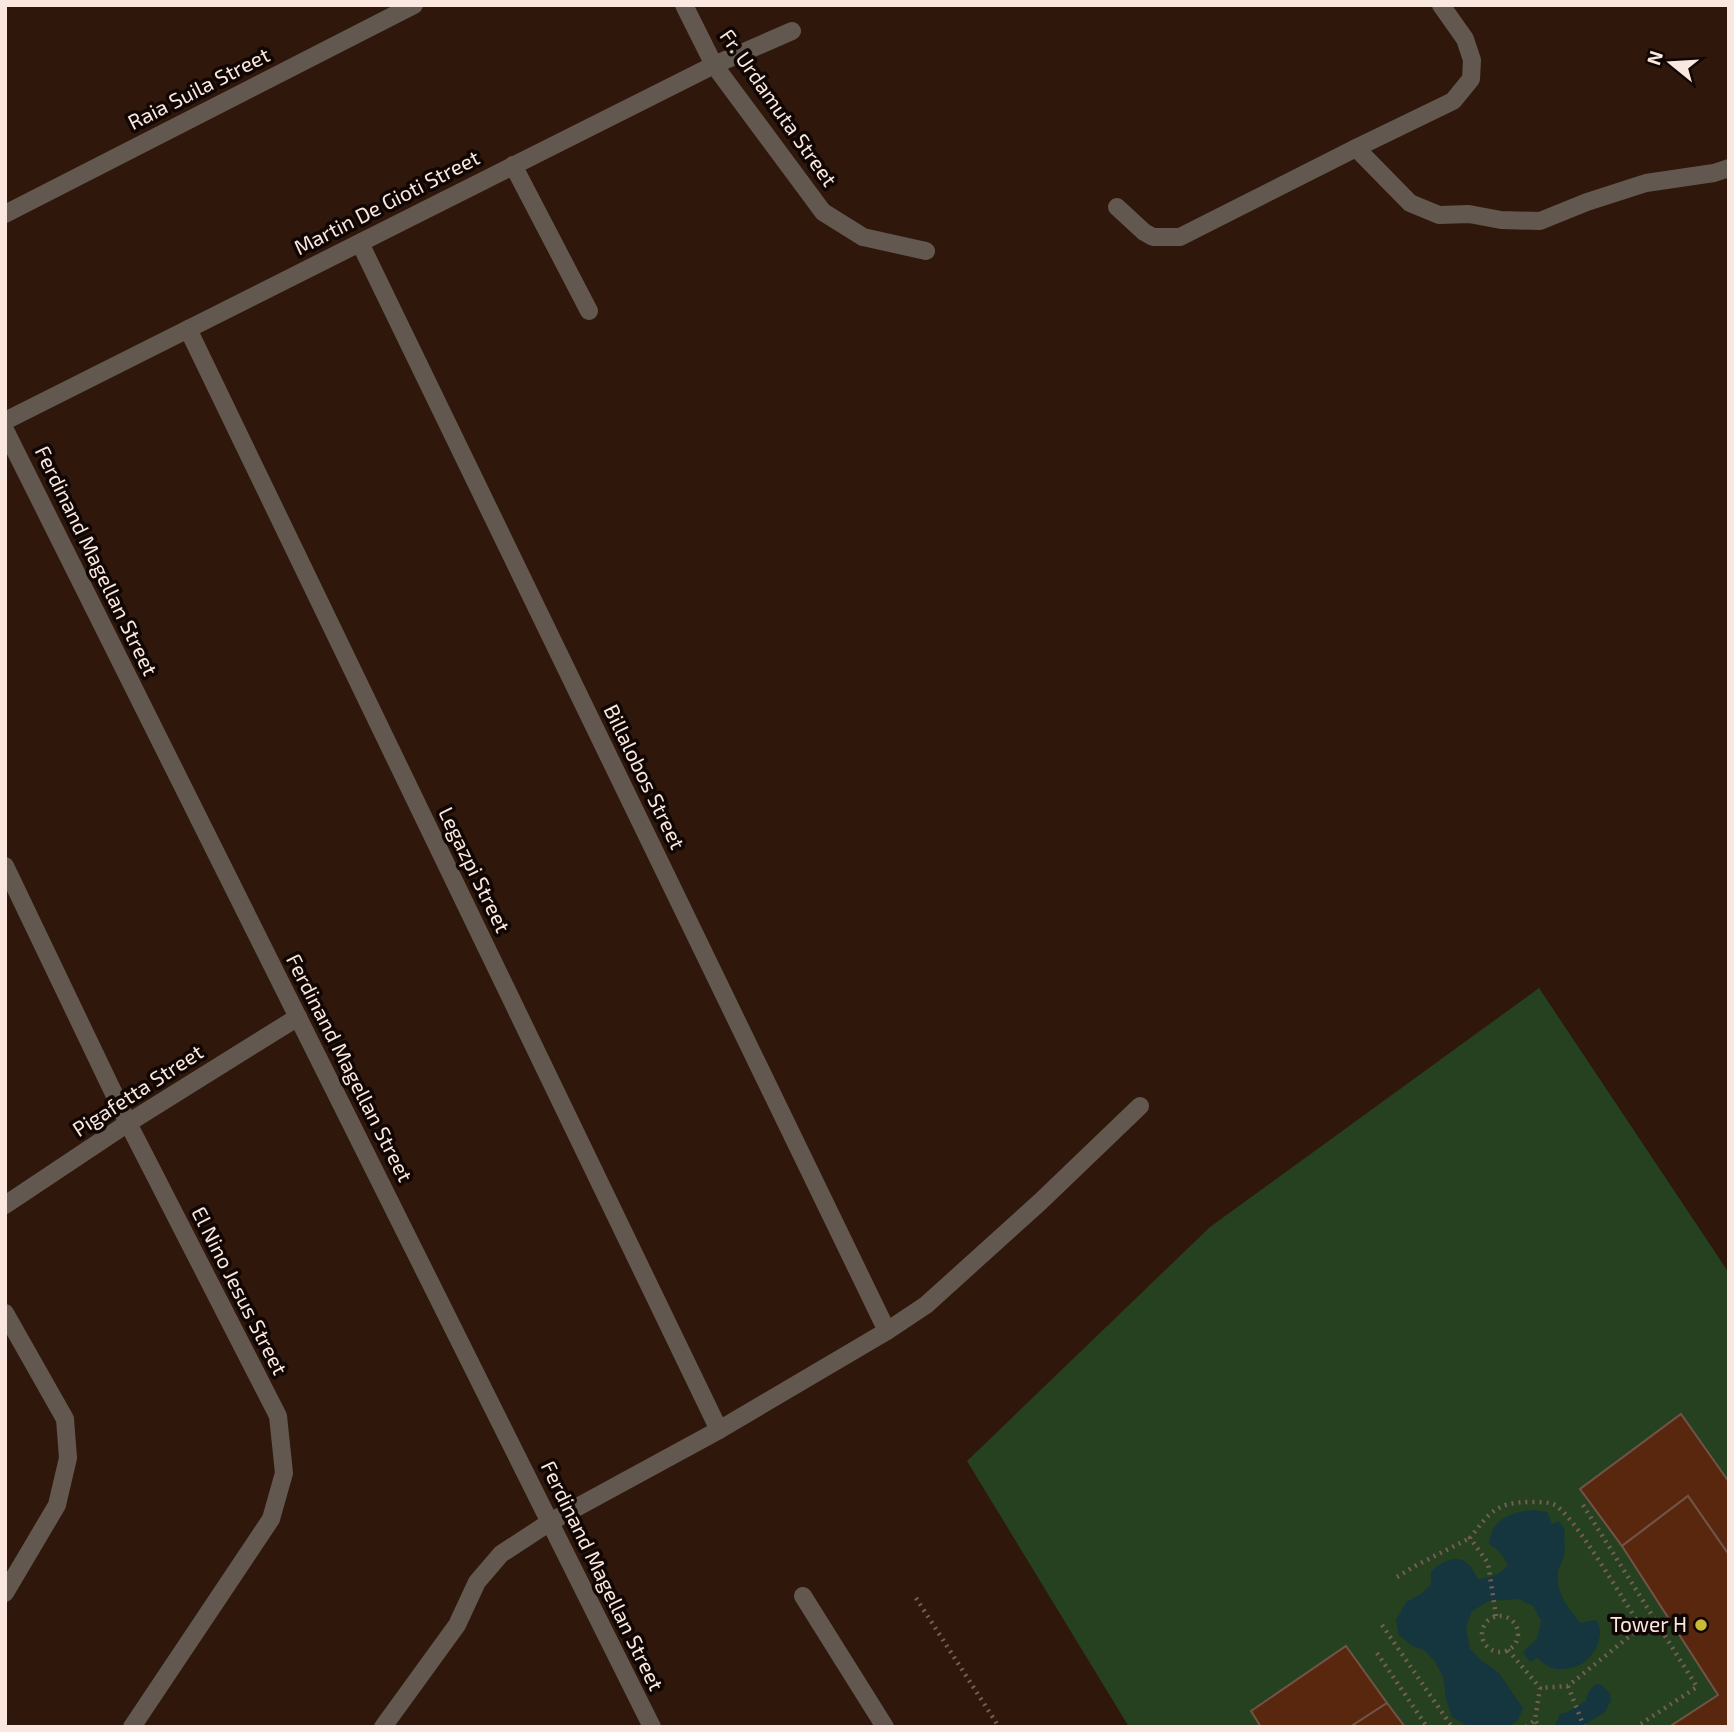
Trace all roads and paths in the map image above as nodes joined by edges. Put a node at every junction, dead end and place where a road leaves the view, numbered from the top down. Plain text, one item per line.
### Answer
1 (414, 5) edge
2 (684, 5) edge
3 (1441, 5) edge
4 (792, 30) dead end
5 (714, 65) junction
6 (1356, 148) junction
7 (513, 165) junction
8 (1729, 169) edge
9 (1116, 207) dead end
10 (5, 214) edge
11 (360, 243) junction
12 (926, 251) dead end
13 (589, 311) dead end
14 (188, 329) junction
15 (5, 421) edge
16 (5, 430) edge
17 (5, 866) edge
18 (298, 1017) junction
19 (1140, 1106) dead end
20 (128, 1123) junction
21 (5, 1205) edge
22 (5, 1313) edge
23 (887, 1331) junction
24 (719, 1430) junction
25 (1583, 1505) dead end
26 (550, 1522) junction
27 (1470, 1538) junction
28 (1397, 1577) dead end
29 (5, 1593) edge
30 (803, 1596) dead end
31 (916, 1598) dead end
32 (1496, 1616) junction
33 (1382, 1625) dead end
34 (1508, 1650) junction
35 (1377, 1653) dead end
36 (1568, 1686) junction
37 (1540, 1688) junction
38 (1535, 1720) junction
39 (132, 1727) edge
40 (383, 1727) edge
41 (652, 1727) edge
42 (885, 1727) edge
43 (999, 1727) edge
44 (1427, 1727) edge
45 (1452, 1727) edge
46 (1526, 1727) edge
47 (1539, 1727) edge
48 (1584, 1727) edge
49 (1636, 1727) edge

1 - 10 street, Raia Suila Street
2 - 5 street, Fr. Urdamuta Street
3 - 6 street
4 - 5 street, Martin De Gioti Street
5 - 7 street, Martin De Gioti Street
5 - 12 street, Fr. Urdamuta Street
6 - 8 street
6 - 9 street
7 - 11 street, Martin De Gioti Street
7 - 13 street
11 - 14 street, Martin De Gioti Street
11 - 23 street, Billalobos Street
14 - 15 street, Martin De Gioti Street
14 - 24 street, Legazpi Street
16 - 18 street, Ferdinand Magellan Street
17 - 20 street, El Nino Jesus Street
18 - 20 street, Pigafetta Street
18 - 26 street, Ferdinand Magellan Street
19 - 23 street
20 - 21 street, Pigafetta Street
20 - 39 street, El Nino Jesus Street
22 - 29 street
23 - 24 street
24 - 26 street
25 - 49 path
26 - 40 street
26 - 41 street, Ferdinand Magellan Street
27 - 28 path
27 - 32 path
27 - 36 path
30 - 42 street
31 - 43 path
32 - 34 path
32 - 34 path
33 - 45 path
34 - 37 path
35 - 44 path
36 - 37 path
36 - 48 path
37 - 38 path
38 - 46 path
38 - 47 path

